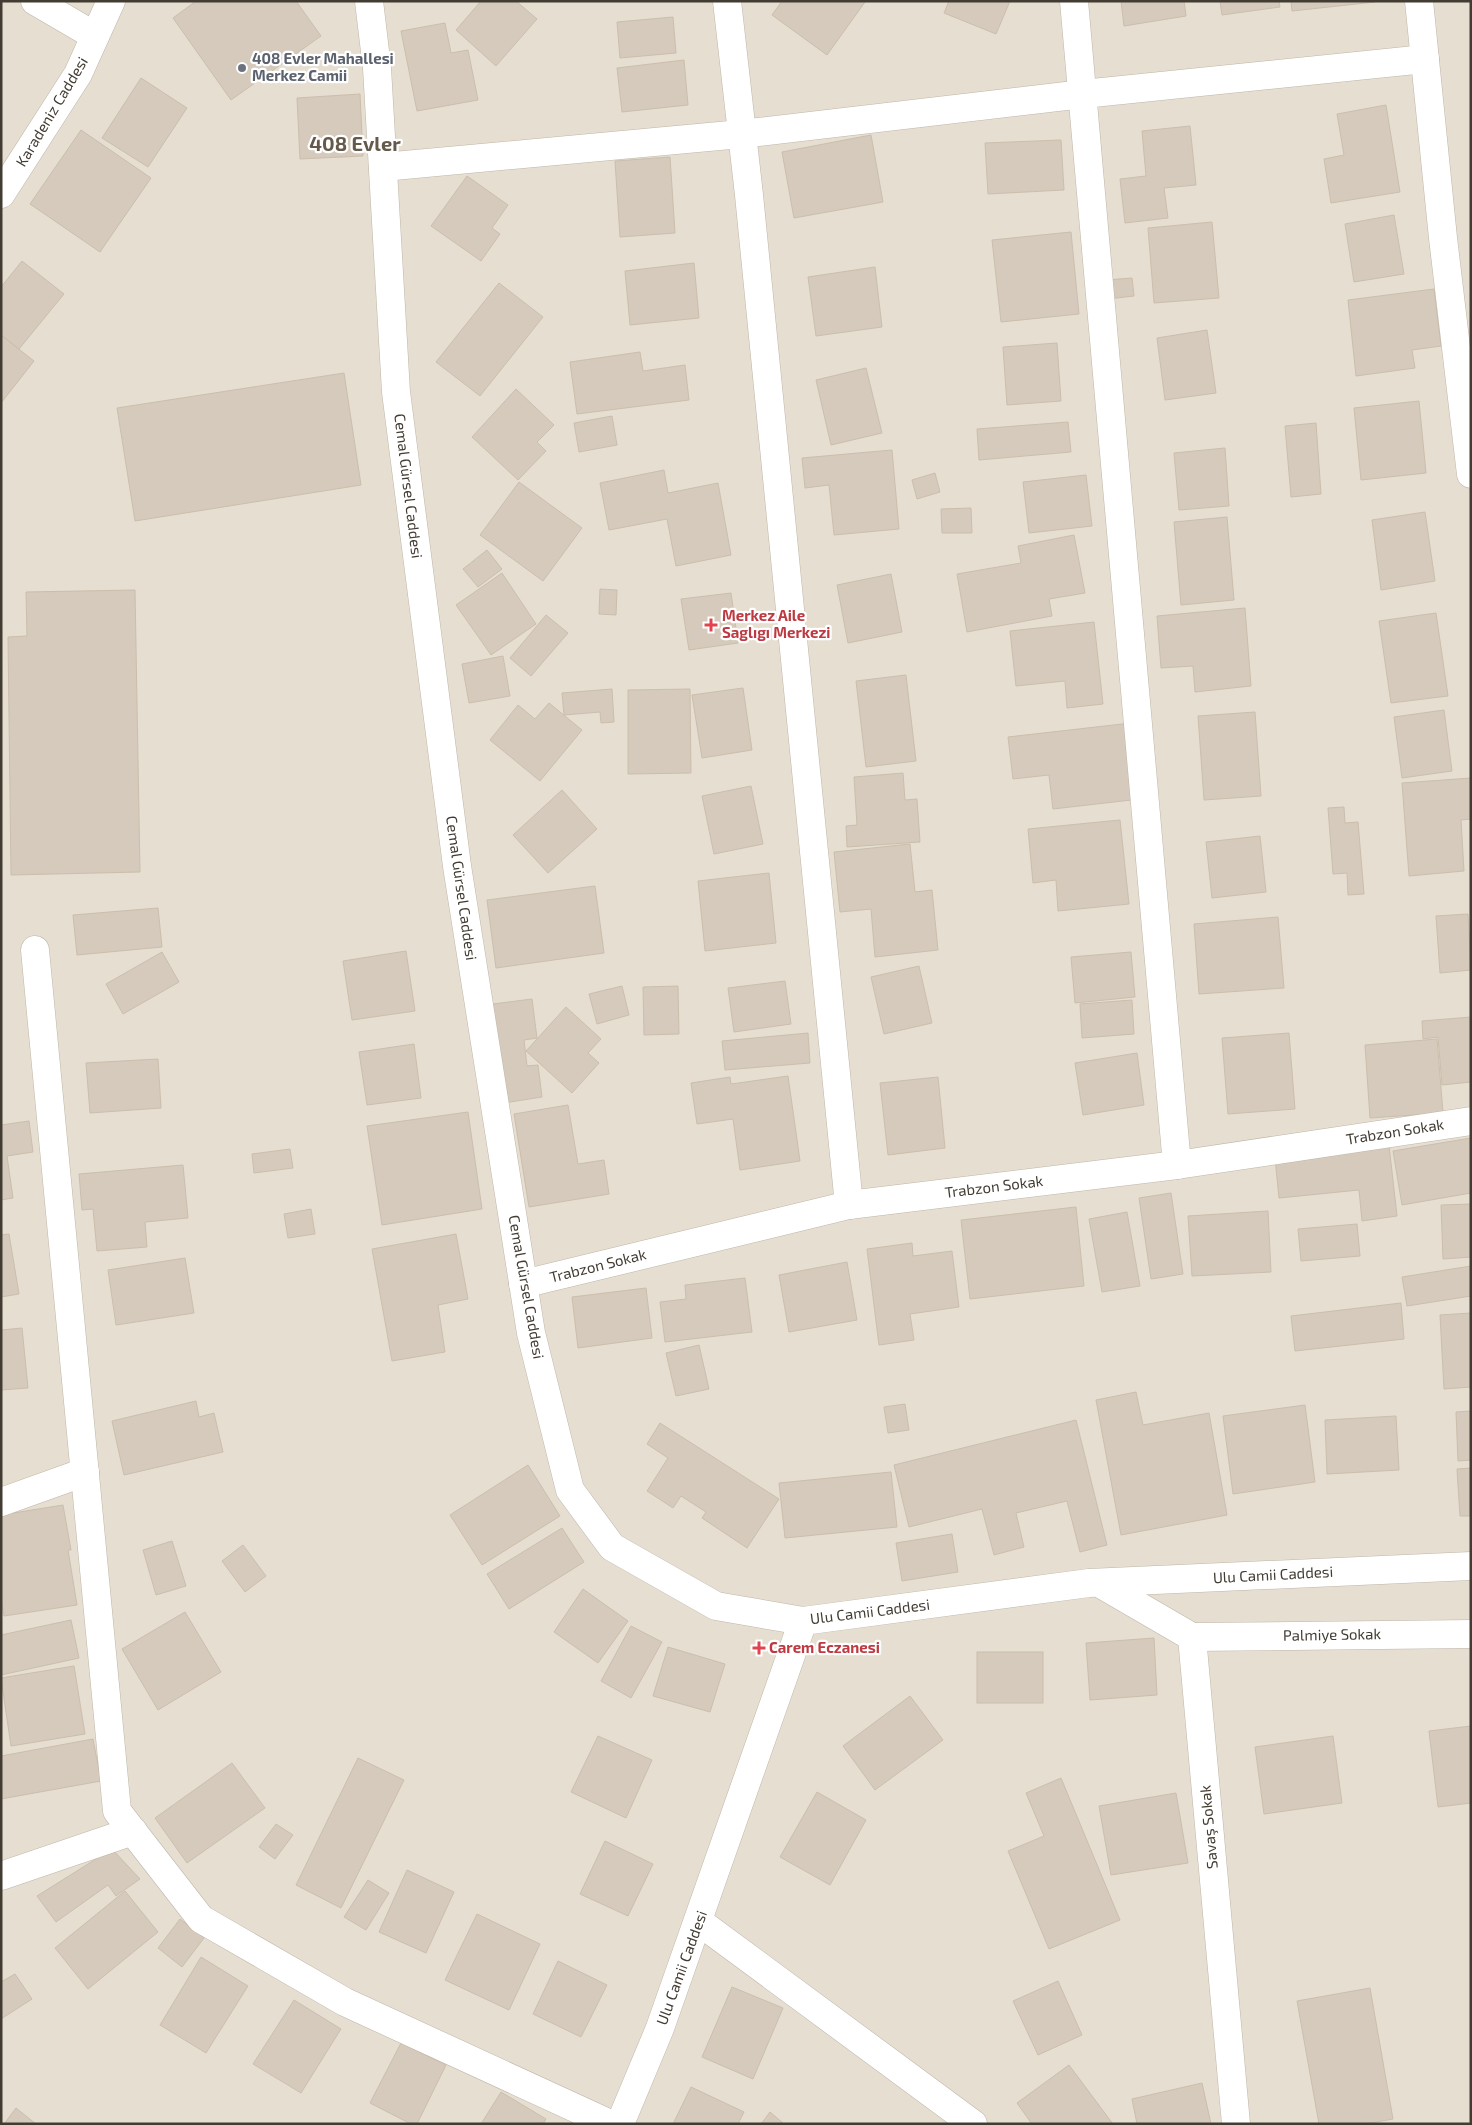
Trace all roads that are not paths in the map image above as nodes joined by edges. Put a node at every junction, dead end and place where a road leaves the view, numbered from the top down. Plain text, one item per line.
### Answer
1 (34, 1) edge
2 (111, 1) edge
3 (369, 1) edge
4 (726, 1) edge
5 (1074, 1) edge
6 (1419, 1) edge
7 (95, 36) junction
8 (1425, 59) junction
9 (1083, 94) junction
10 (742, 134) junction
11 (383, 167) junction
12 (1, 194) edge
13 (1471, 474) edge
14 (35, 950) dead end
15 (1471, 1121) edge
16 (1177, 1165) junction
17 (849, 1205) junction
18 (524, 1284) junction
19 (85, 1472) junction
20 (1, 1502) edge
21 (1471, 1566) edge
22 (1099, 1583) junction
23 (803, 1621) junction
24 (1471, 1634) edge
25 (1192, 1637) junction
26 (132, 1831) junction
27 (1, 1876) edge
28 (698, 1921) junction
29 (610, 2124) edge
30 (620, 2124) edge
31 (973, 2124) edge
32 (1236, 2124) edge

1 - 7 street
2 - 7 street, Karadeniz Caddesi
3 - 11 street, Cemal Gürsel Caddesi
4 - 10 street
5 - 9 street
6 - 8 street
7 - 12 street, Karadeniz Caddesi
8 - 9 street
8 - 13 street
9 - 10 street
9 - 16 street
10 - 11 street
10 - 17 street
11 - 18 street, Cemal Gürsel Caddesi
14 - 19 street
15 - 16 street, Trabzon Sokak
16 - 17 street, Trabzon Sokak
17 - 18 street, Trabzon Sokak
18 - 23 street, Cemal Gürsel Caddesi
19 - 20 street
19 - 26 street
21 - 22 street, Ulu Camii Caddesi
22 - 23 street, Ulu Camii Caddesi
22 - 25 street
23 - 28 street, Ulu Camii Caddesi
24 - 25 street, Palmiye Sokak
25 - 32 street, Savaş Sokak
26 - 27 street
26 - 29 street
28 - 30 street, Ulu Camii Caddesi
28 - 31 street

